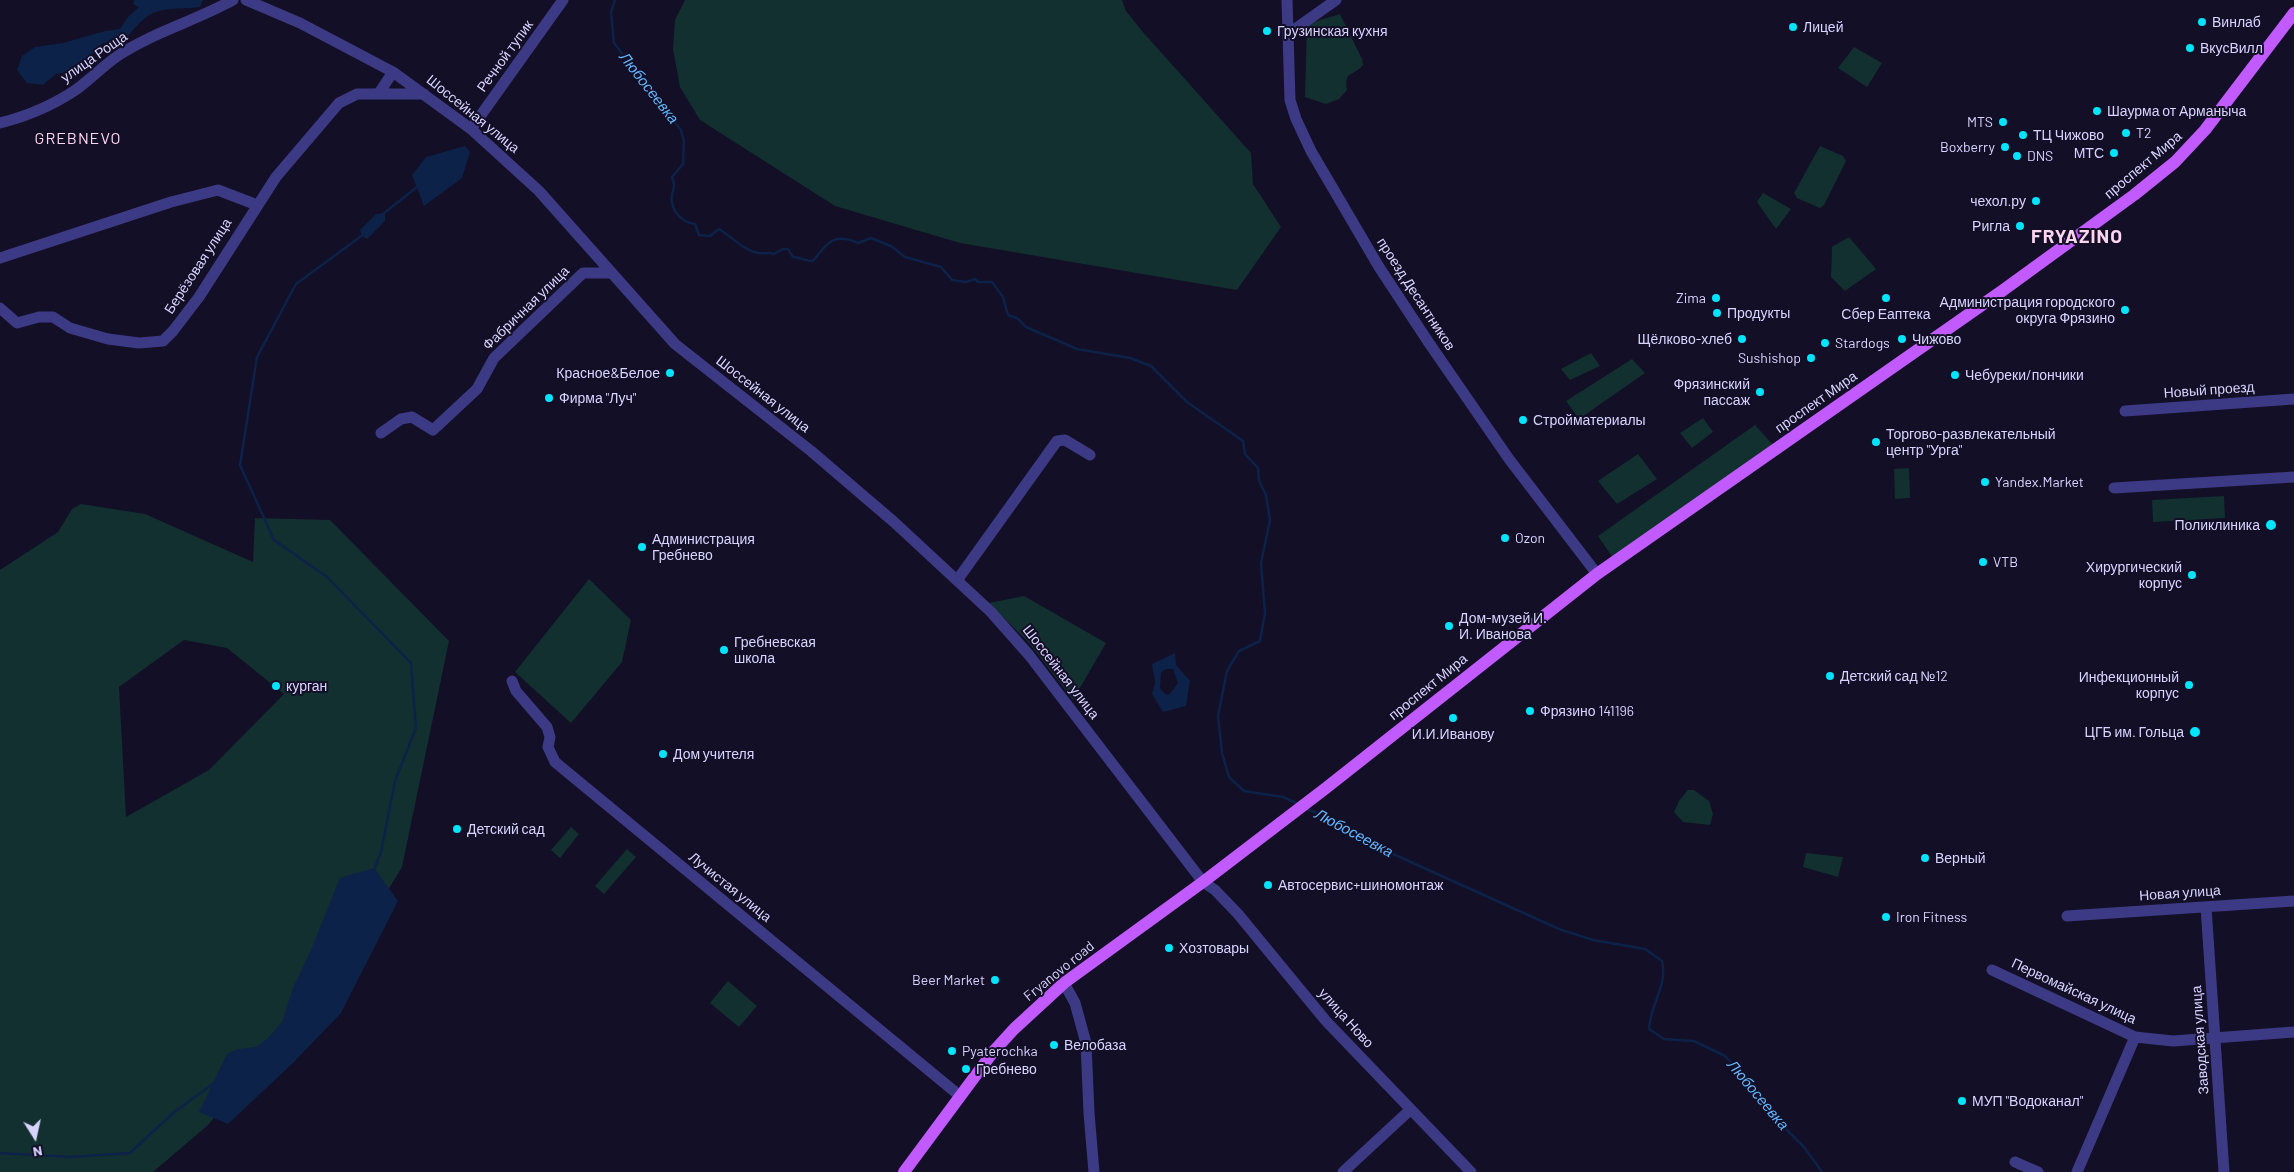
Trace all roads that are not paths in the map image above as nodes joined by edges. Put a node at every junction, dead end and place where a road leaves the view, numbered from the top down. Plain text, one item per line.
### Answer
1 (232, 0) edge
2 (246, 0) edge
3 (563, 0) edge
4 (1287, 0) edge
5 (1336, 0) edge
6 (2294, 13) edge
7 (1288, 34) junction
8 (392, 72) junction
9 (379, 93) junction
10 (424, 94) junction
11 (0, 124) edge
12 (471, 129) junction
13 (257, 206) junction
14 (0, 258) edge
15 (611, 273) junction
16 (0, 308) edge
17 (2294, 399) edge
18 (2125, 411) dead end
19 (381, 433) dead end
20 (1090, 454) dead end
21 (2294, 477) edge
22 (2114, 488) dead end
23 (1598, 574) junction
24 (958, 579) junction
25 (512, 681) dead end
26 (1270, 831) joint
27 (1203, 882) junction
28 (2294, 901) edge
29 (2206, 907) junction
30 (2067, 916) dead end
31 (1992, 970) dead end
32 (1064, 982) junction
33 (2294, 1032) edge
34 (2216, 1036) junction
35 (2135, 1037) junction
36 (960, 1096) junction
37 (1410, 1110) junction
38 (2015, 1162) dead end
39 (904, 1172) edge
40 (1094, 1172) edge
41 (1343, 1172) edge
42 (1470, 1172) edge
43 (2038, 1172) edge
44 (2077, 1172) edge
45 (2224, 1172) edge

1 - 11 street, улица Роща
2 - 8 street, Шоссейная улица
3 - 12 street, Речной тупик
4 - 7 street, проезд Десантников
5 - 7 street
6 - 23 main road, проспект Мира
7 - 23 street, проезд Десантников
8 - 9 street
8 - 10 street, Шоссейная улица
9 - 10 street, Берёзовая улица
9 - 13 street, Берёзовая улица
10 - 12 street, Шоссейная улица
12 - 15 street, Шоссейная улица
13 - 14 street
13 - 16 street, Берёзовая улица
15 - 19 street, Фабричная улица
15 - 24 street, Шоссейная улица
17 - 18 street, Новый проезд
20 - 24 street
21 - 22 street
23 - 26 main road, проспект Мира
24 - 27 street, Шоссейная улица
25 - 36 street, Лучистая улица
26 - 27 main road, Fryanovo road
27 - 32 main road, Fryanovo road
27 - 37 street, улица Ново
28 - 29 street, Новая улица
29 - 30 street, Новая улица
29 - 34 street, Заводская улица
31 - 35 street, Первомайская улица
32 - 36 main road, Fryanovo road
32 - 40 street
33 - 34 street, Первомайская улица
34 - 35 street, Первомайская улица
34 - 45 street, Заводская улица
35 - 44 street
36 - 39 main road, Fryanovo road
37 - 41 street
37 - 42 street, улица Ново
38 - 43 street

